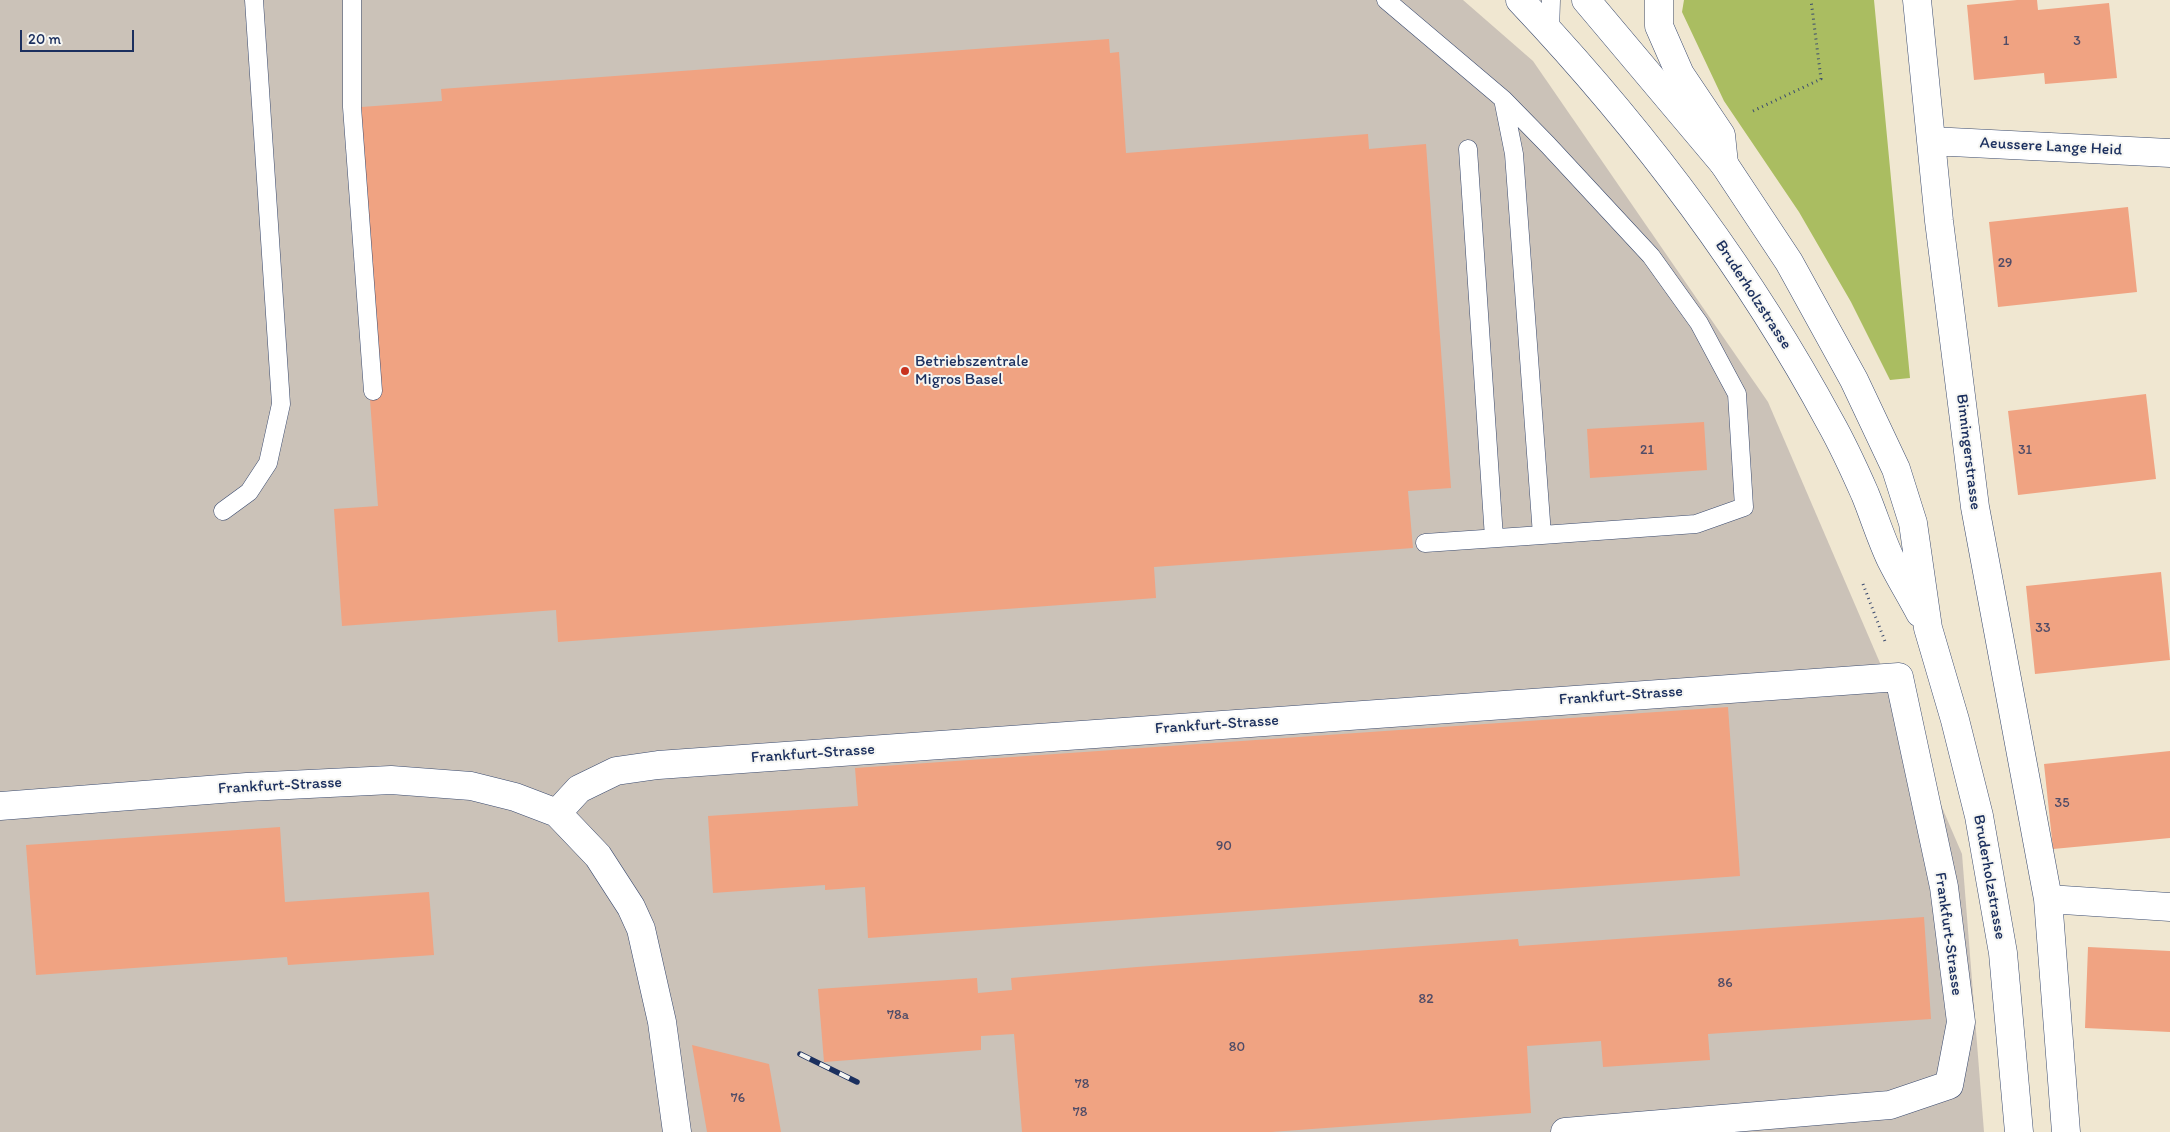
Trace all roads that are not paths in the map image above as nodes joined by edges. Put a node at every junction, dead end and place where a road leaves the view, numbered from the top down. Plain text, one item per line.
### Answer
1 (254, 0) edge
2 (352, 0) edge
3 (1386, 0) edge
4 (1520, 0) edge
5 (1552, 0) edge
6 (1586, 0) edge
7 (1659, 0) edge
8 (1917, 0) edge
9 (1550, 32) junction
10 (1503, 99) junction
11 (1931, 141) junction
12 (1468, 149) dead end
13 (2170, 153) edge
14 (1724, 164) junction
15 (373, 391) dead end
16 (223, 511) dead end
17 (1542, 535) junction
18 (1494, 538) junction
19 (1424, 544) dead end
20 (1928, 628) junction
21 (0, 806) edge
22 (557, 813) junction
23 (2048, 899) junction
24 (2170, 906) edge
25 (677, 1132) edge
26 (1565, 1132) edge
27 (2019, 1132) edge
28 (2066, 1132) edge

1 - 16 lane
2 - 15 lane
3 - 10 lane
4 - 9 street, Bruderholzstrasse
5 - 9 lane
6 - 14 street, Bruderholzstrasse
7 - 14 street
8 - 11 street, Binningerstrasse
9 - 20 street, Bruderholzstrasse
10 - 17 lane
10 - 17 lane
11 - 13 street, Aeussere Lange Heid
11 - 23 street, Binningerstrasse
12 - 18 lane
14 - 20 street, Bruderholzstrasse
17 - 18 lane
18 - 19 lane
20 - 27 street, Bruderholzstrasse
21 - 22 street, Frankfurt-Strasse
22 - 25 street, Frankfurt-Strasse
22 - 26 street, Frankfurt-Strasse
23 - 24 street
23 - 28 street, Binningerstrasse

